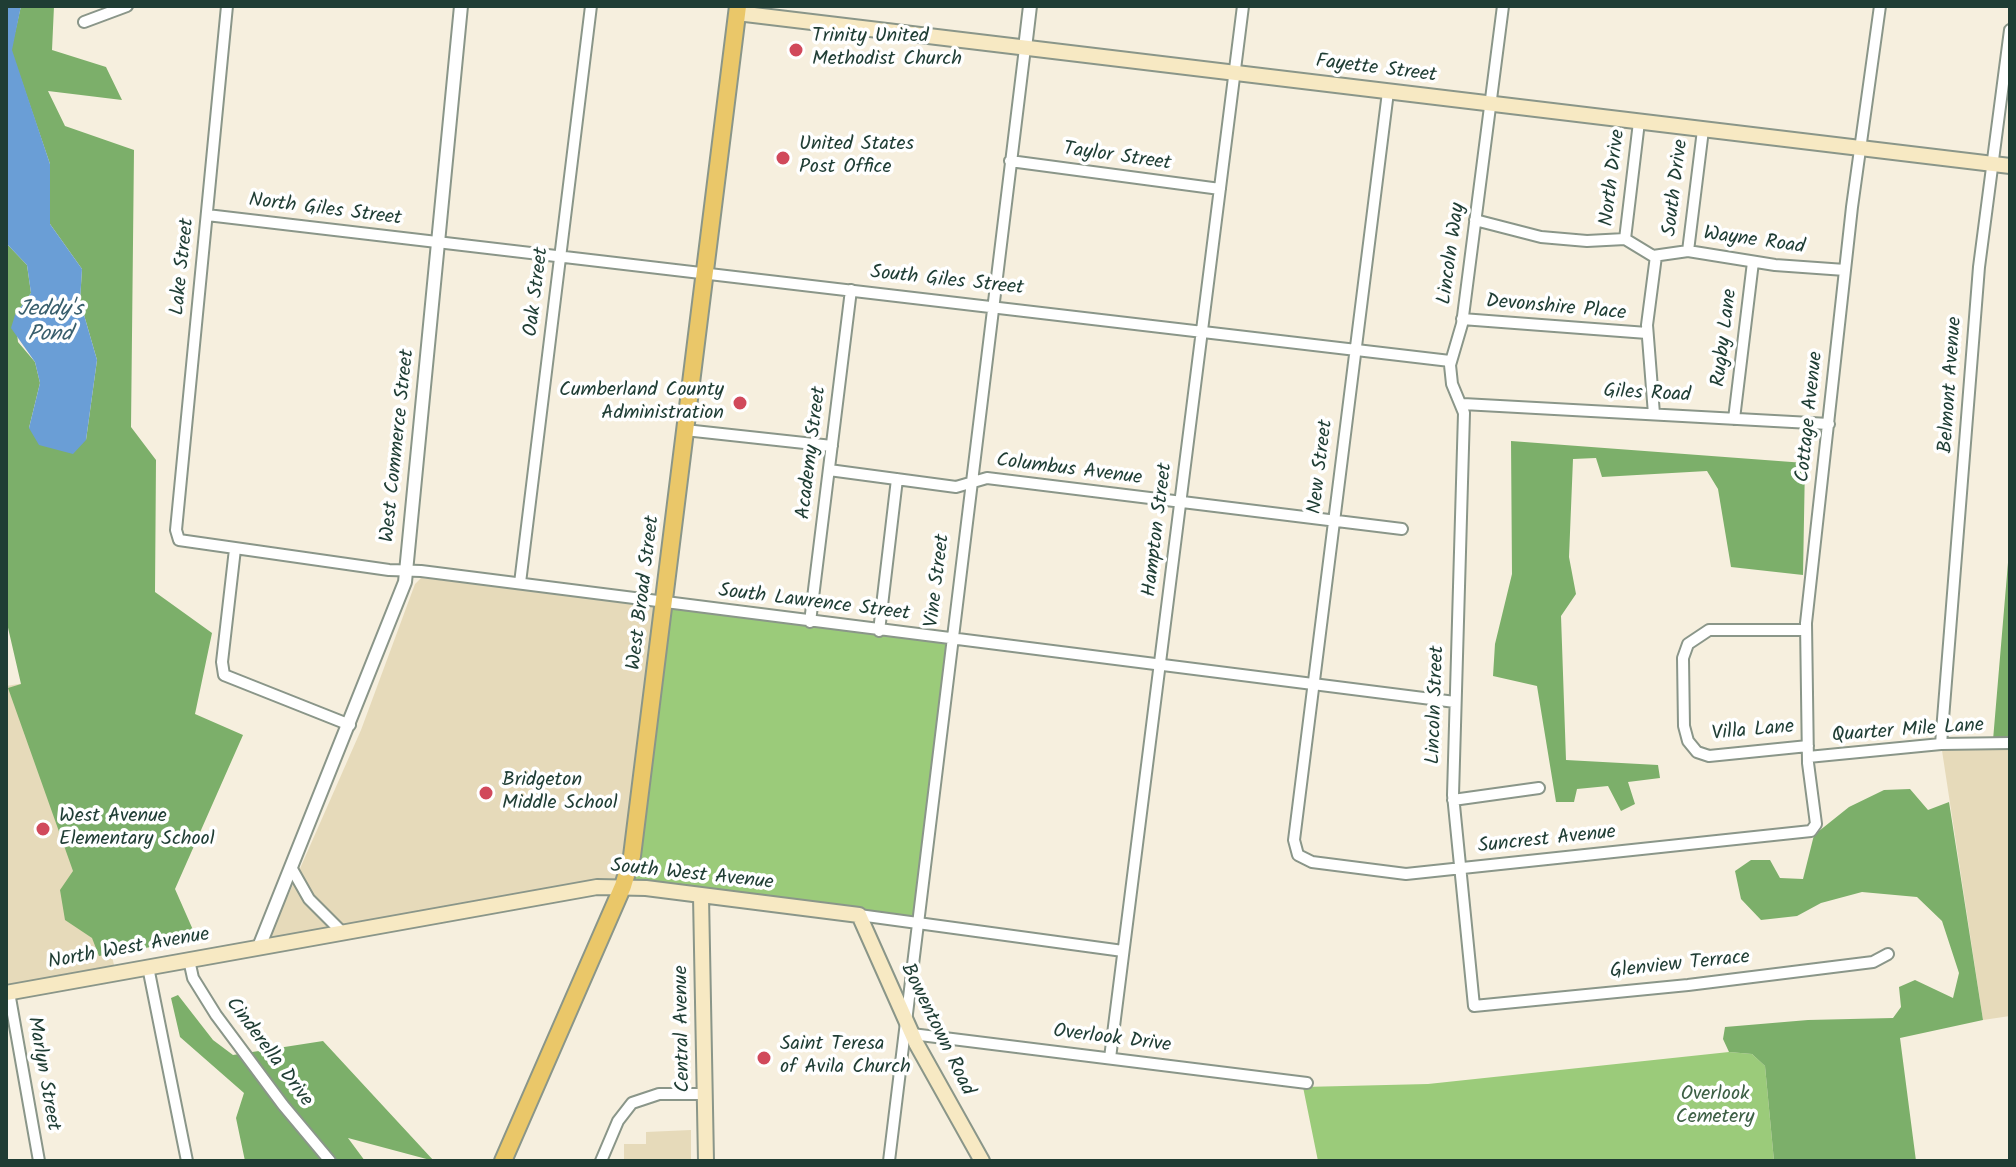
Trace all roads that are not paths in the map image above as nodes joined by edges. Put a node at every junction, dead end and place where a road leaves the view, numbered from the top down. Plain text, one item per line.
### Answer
1 (127, 6) edge
2 (227, 6) edge
3 (461, 6) edge
4 (591, 6) edge
5 (1030, 6) edge
6 (1243, 6) edge
7 (1503, 6) edge
8 (1880, 6) edge
9 (737, 9) edge
10 (84, 22) dead end
11 (2010, 30) edge
12 (1025, 48) junction
13 (1234, 74) junction
14 (1388, 92) junction
15 (1491, 104) junction
16 (1639, 122) junction
17 (1703, 130) junction
18 (1860, 149) junction
19 (1010, 161) junction
20 (1994, 165) junction
21 (2010, 166) edge
22 (1220, 189) junction
23 (207, 215) junction
24 (1475, 220) junction
25 (1625, 239) junction
26 (439, 242) junction
27 (1688, 251) junction
28 (560, 256) junction
29 (1656, 256) junction
30 (1753, 262) junction
31 (1845, 270) junction
32 (705, 273) junction
33 (851, 290) junction
34 (992, 305) junction
35 (1462, 319) junction
36 (1203, 329) junction
37 (1647, 333) junction
38 (1355, 348) junction
39 (1450, 361) junction
40 (1463, 404) junction
41 (1654, 414) junction
42 (1734, 419) junction
43 (1829, 424) junction
44 (685, 430) junction
45 (832, 446) junction
46 (829, 470) junction
47 (897, 479) junction
48 (971, 484) junction
49 (1180, 502) junction
50 (1333, 520) junction
51 (1402, 529) dead end
52 (176, 532) joint
53 (235, 549) junction
54 (407, 570) junction
55 (520, 583) junction
56 (664, 603) junction
57 (810, 622) junction
58 (1806, 630) junction
59 (879, 631) junction
60 (952, 640) junction
61 (1160, 666) junction
62 (1312, 685) junction
63 (1455, 702) junction
64 (350, 725) junction
65 (2010, 743) edge
66 (1941, 744) junction
67 (1808, 752) junction
68 (1539, 788) dead end
69 (1453, 800) junction
70 (1811, 831) joint
71 (1294, 846) joint
72 (1460, 868) junction
73 (292, 869) junction
74 (623, 886) junction
75 (701, 896) junction
76 (859, 915) junction
77 (917, 924) junction
78 (342, 932) junction
79 (259, 947) junction
80 (1123, 951) junction
81 (1888, 954) dead end
82 (189, 960) junction
83 (148, 967) junction
84 (7, 993) edge
85 (1474, 1006) joint
86 (909, 1027) junction
87 (1110, 1058) junction
88 (1307, 1083) dead end
89 (705, 1094) junction
90 (39, 1161) edge
91 (187, 1161) edge
92 (330, 1161) edge
93 (503, 1161) edge
94 (601, 1161) edge
95 (706, 1161) edge
96 (889, 1161) edge
97 (982, 1161) edge

1 - 10 street
2 - 23 street, Lake Street
3 - 26 street, West Commerce Street
4 - 28 street, Oak Street
5 - 12 street, Vine Street
6 - 13 street, Hampton Street
7 - 15 street
8 - 18 street, Cottage Avenue
9 - 12 main road, Fayette Street
9 - 32 highway, West Broad Street
11 - 20 street, Belmont Avenue
12 - 13 main road, Fayette Street
12 - 19 street, Vine Street
13 - 14 main road, Fayette Street
13 - 22 street, Hampton Street
14 - 15 main road, Fayette Street
14 - 38 street, New Street
15 - 16 main road, Fayette Street
15 - 24 street, Lincoln Way
16 - 17 main road, Fayette Street
16 - 25 street, North Drive
17 - 18 main road, Fayette Street
17 - 27 street, South Drive
18 - 20 main road, Fayette Street
18 - 31 street, Cottage Avenue
19 - 22 street, Taylor Street
19 - 34 street, Vine Street
20 - 21 main road, Fayette Street
20 - 66 street, Belmont Avenue
22 - 36 street, Hampton Street
23 - 26 street, North Giles Street
23 - 52 street, Lake Street
24 - 25 street
24 - 35 street, Lincoln Way
25 - 29 street
26 - 28 street, South Giles Street
26 - 54 street, West Commerce Street
27 - 29 street, Wayne Road
27 - 30 street, Wayne Road
28 - 32 street, South Giles Street
28 - 55 street, Oak Street
29 - 37 street
30 - 31 street, Wayne Road
30 - 42 street, Rugby Lane
31 - 43 street, Cottage Avenue
32 - 33 street, South Giles Street
32 - 44 highway, West Broad Street
33 - 34 street, South Giles Street
33 - 45 street, Academy Street
34 - 36 street, South Giles Street
34 - 48 street, Vine Street
35 - 37 street, Devonshire Place
35 - 39 street, Lincoln Way
36 - 38 street, South Giles Street
36 - 49 street, Hampton Street
37 - 41 street
38 - 39 street, South Giles Street
38 - 50 street, New Street
39 - 40 street
40 - 41 street, Giles Road
40 - 63 street, Lincoln Street
41 - 42 street, Giles Road
42 - 43 street, Giles Road
43 - 58 street, Cottage Avenue
44 - 45 street
44 - 56 highway, West Broad Street
45 - 46 street, Academy Street
46 - 47 street, Columbus Avenue
46 - 57 street, Academy Street
47 - 48 street, Columbus Avenue
47 - 59 street
48 - 49 street, Columbus Avenue
48 - 60 street, Vine Street
49 - 50 street, Columbus Avenue
49 - 61 street, Hampton Street
50 - 51 street, Columbus Avenue
50 - 62 street, New Street
52 - 53 street, South Lawrence Street
53 - 54 street, South Lawrence Street
53 - 64 street
54 - 55 street, South Lawrence Street
54 - 64 street, West Commerce Street
55 - 56 street, South Lawrence Street
56 - 57 street, South Lawrence Street
56 - 74 highway, West Broad Street
57 - 59 street, South Lawrence Street
58 - 67 street, Cottage Avenue
58 - 67 street, Villa Lane
59 - 60 street, South Lawrence Street
60 - 61 street, South Lawrence Street
60 - 77 street, Vine Street
61 - 62 street, South Lawrence Street
61 - 80 street, Hampton Street
62 - 63 street, South Lawrence Street
62 - 71 street, New Street
63 - 69 street, Lincoln Street
64 - 73 street, West Commerce Street
65 - 66 street, Quarter Mile Lane
66 - 67 street, Quarter Mile Lane
67 - 70 street, Cottage Avenue
68 - 69 street
69 - 72 street, Lincoln Street
70 - 72 street, Suncrest Avenue
71 - 72 street, Suncrest Avenue
72 - 85 street, Lincoln Street
73 - 78 street
73 - 79 street, West Commerce Street
74 - 75 main road, South West Avenue
74 - 78 main road, South West Avenue
74 - 93 highway, West Broad Street
75 - 76 main road, South West Avenue
75 - 89 main road, Central Avenue
76 - 77 street, South West Avenue
76 - 86 main road, Bowentown Road
77 - 80 street, South West Avenue
77 - 86 street, Vine Street
78 - 79 main road, South West Avenue
79 - 82 main road, North West Avenue
80 - 87 street, Hampton Street
81 - 85 street, Glenview Terrace
82 - 83 main road, North West Avenue
82 - 92 street, Cinderella Drive
83 - 84 main road, North West Avenue
83 - 91 street
84 - 90 street, Marlyn Street
86 - 87 street, Overlook Drive
86 - 96 street, Vine Street
86 - 97 main road, Bowentown Road
87 - 88 street, Overlook Drive
89 - 94 street
89 - 95 main road, Central Avenue

